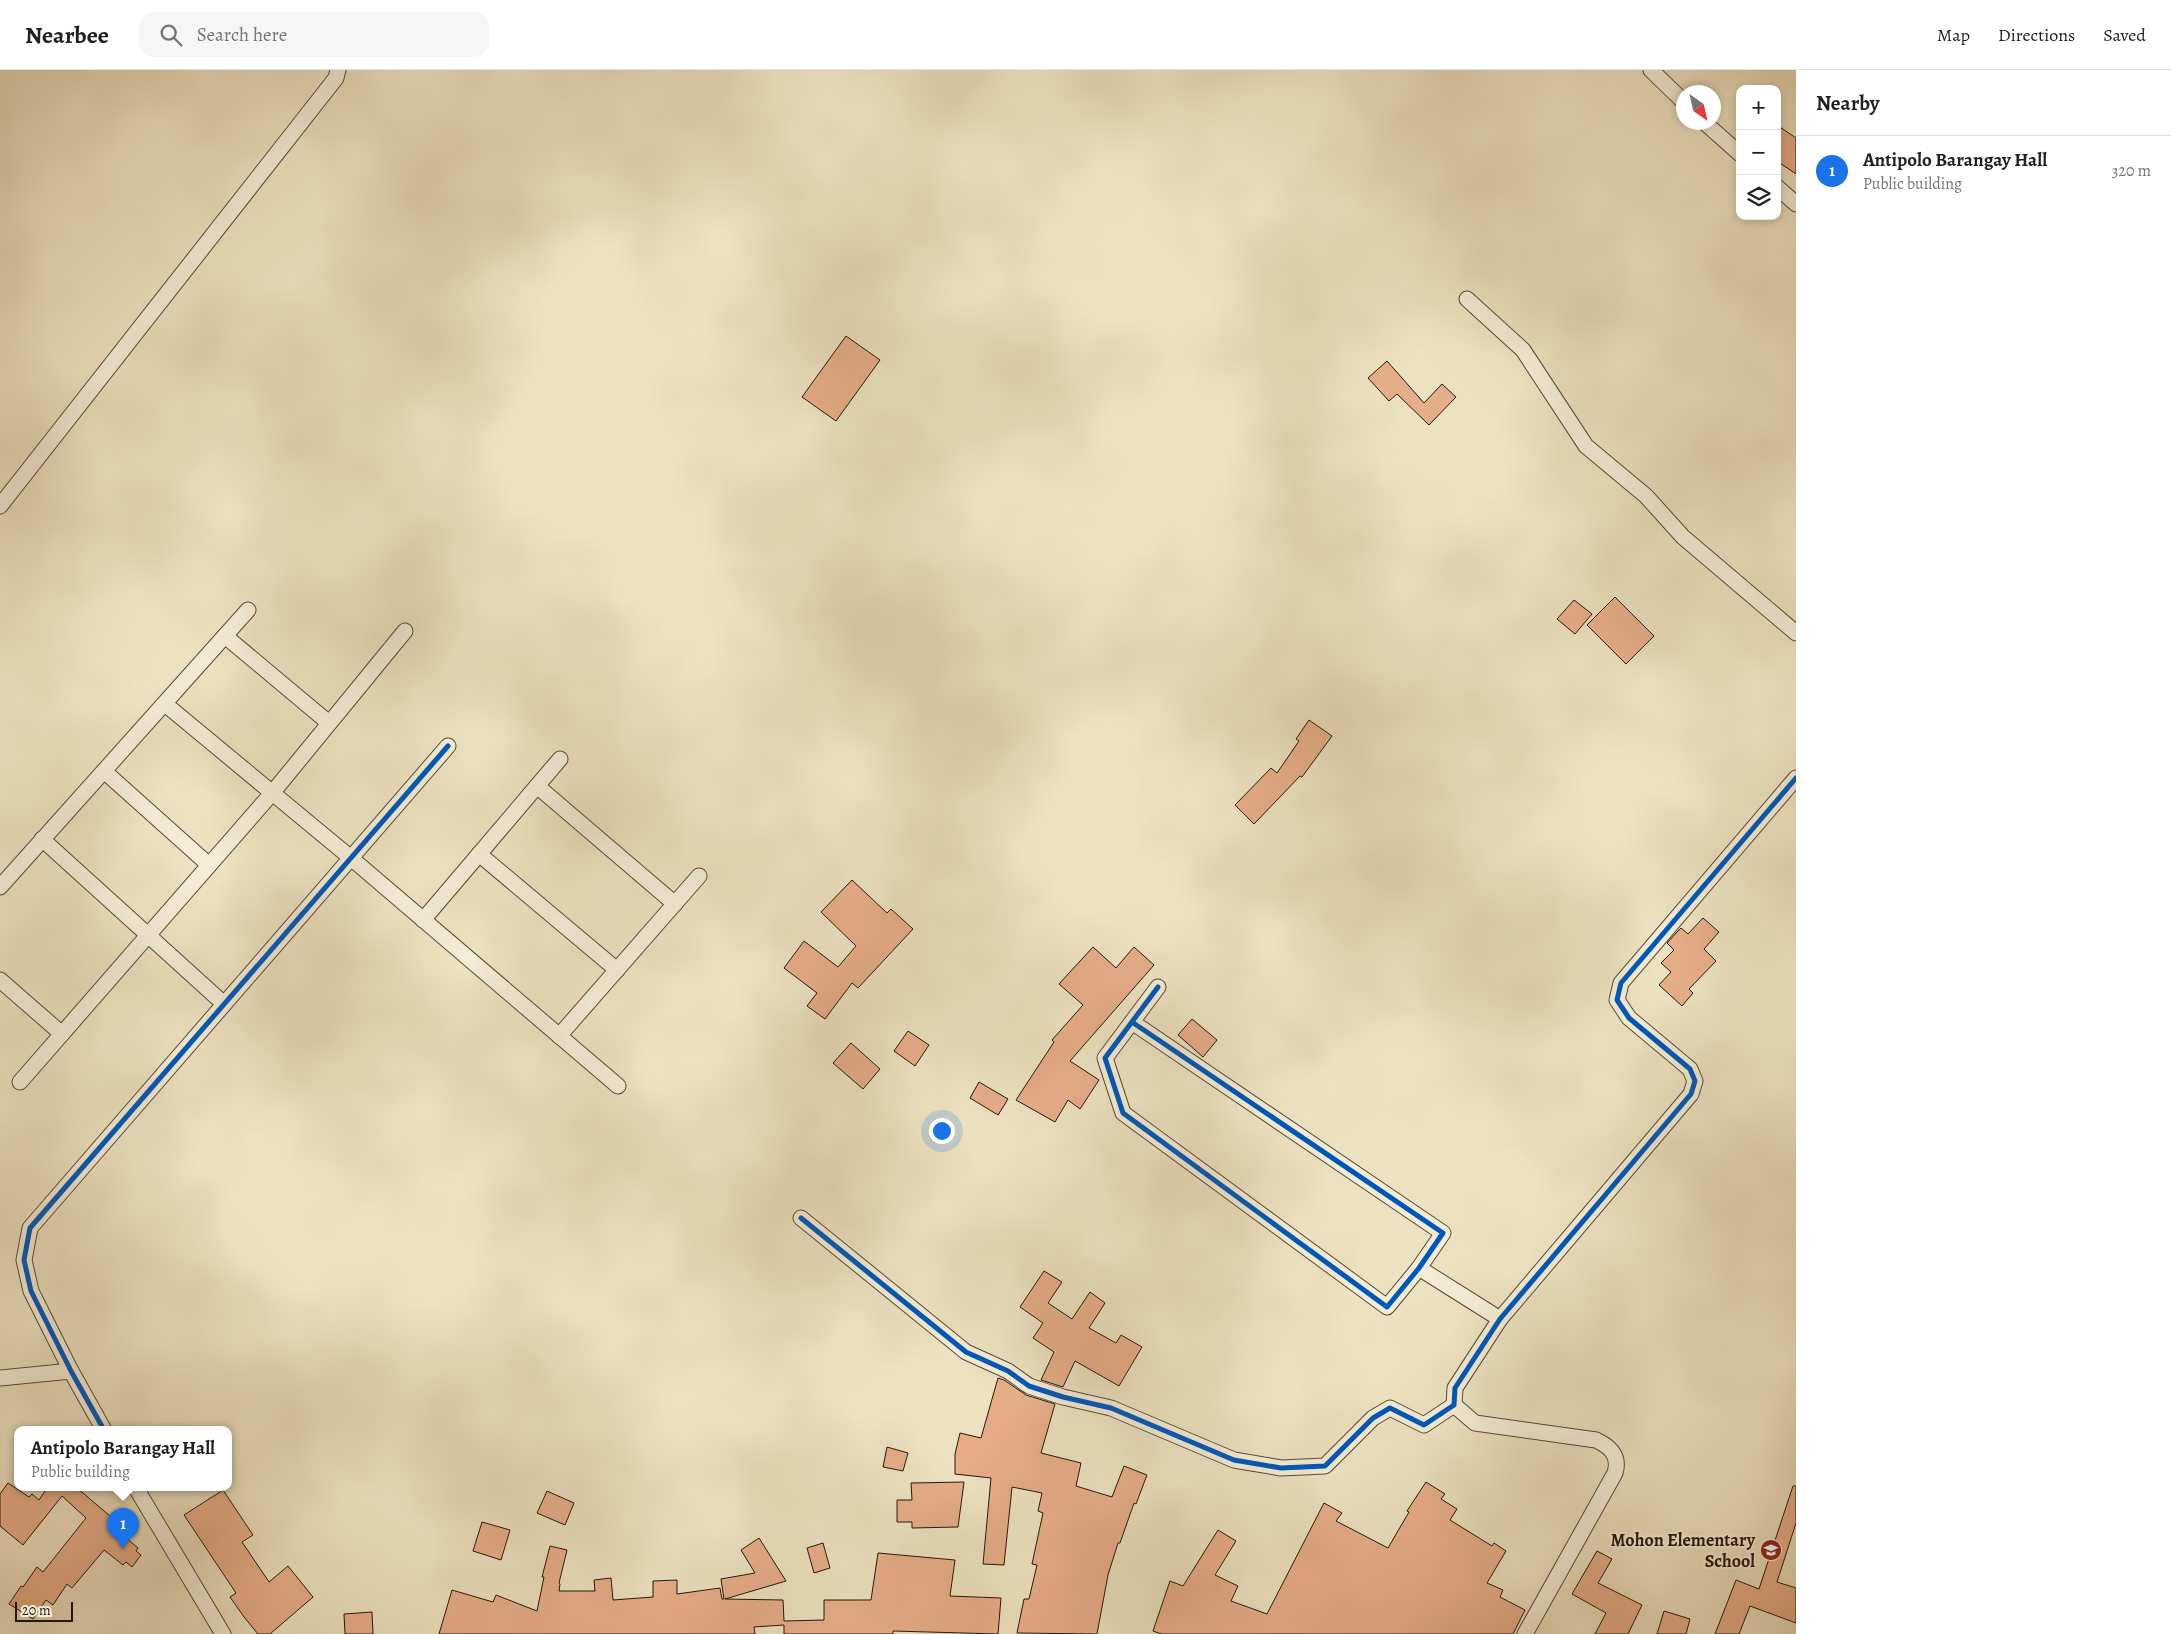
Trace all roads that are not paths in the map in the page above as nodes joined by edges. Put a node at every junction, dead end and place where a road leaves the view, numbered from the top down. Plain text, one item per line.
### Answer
1 (338, 70) edge
2 (1651, 70) edge
3 (1676, 94) edge
4 (1713, 130) edge
5 (1736, 150) edge
6 (1781, 191) edge
7 (1796, 204) edge
8 (1467, 299) dead end
9 (0, 506) edge
10 (248, 610) dead end
11 (405, 631) dead end
12 (1796, 633) edge
13 (225, 636) junction
14 (165, 704) junction
15 (329, 723) junction
16 (448, 746) dead end
17 (560, 758) dead end
18 (104, 771) junction
19 (1796, 778) edge
20 (536, 786) junction
21 (273, 792) junction
22 (42, 840) junction
23 (479, 854) junction
24 (351, 858) junction
25 (209, 865) junction
26 (699, 876) dead end
27 (0, 887) edge
28 (675, 904) junction
29 (423, 920) junction
30 (147, 936) junction
31 (617, 970) junction
32 (0, 980) edge
33 (1158, 987) dead end
34 (224, 1004) junction
35 (1132, 1022) junction
36 (62, 1034) junction
37 (559, 1036) junction
38 (20, 1082) dead end
39 (618, 1086) dead end
40 (801, 1218) dead end
41 (1419, 1268) junction
42 (1500, 1319) junction
43 (71, 1372) junction
44 (0, 1378) edge
45 (1454, 1405) junction
46 (102, 1426) edge
47 (138, 1491) edge
48 (223, 1634) edge
49 (1525, 1634) edge

1 - 9 street
2 - 3 street
4 - 5 street
6 - 7 street
8 - 12 street
10 - 13 street
11 - 15 street
13 - 14 street
13 - 15 street
14 - 18 street
14 - 21 street
15 - 21 street
16 - 24 street
17 - 20 street
18 - 22 street
18 - 25 street
19 - 42 street
20 - 23 street
20 - 28 street
21 - 24 street
21 - 25 street
22 - 27 street
22 - 30 street
23 - 29 street
23 - 31 street
24 - 29 street
24 - 34 street
25 - 30 street
26 - 28 street
28 - 31 street
29 - 37 street
30 - 34 street
30 - 36 street
31 - 37 street
32 - 36 street
33 - 35 street
34 - 43 street
35 - 41 street
35 - 41 street
36 - 38 street
37 - 39 street
40 - 45 street
41 - 42 street
42 - 45 street
43 - 44 street
43 - 46 street
45 - 49 street
47 - 48 street

